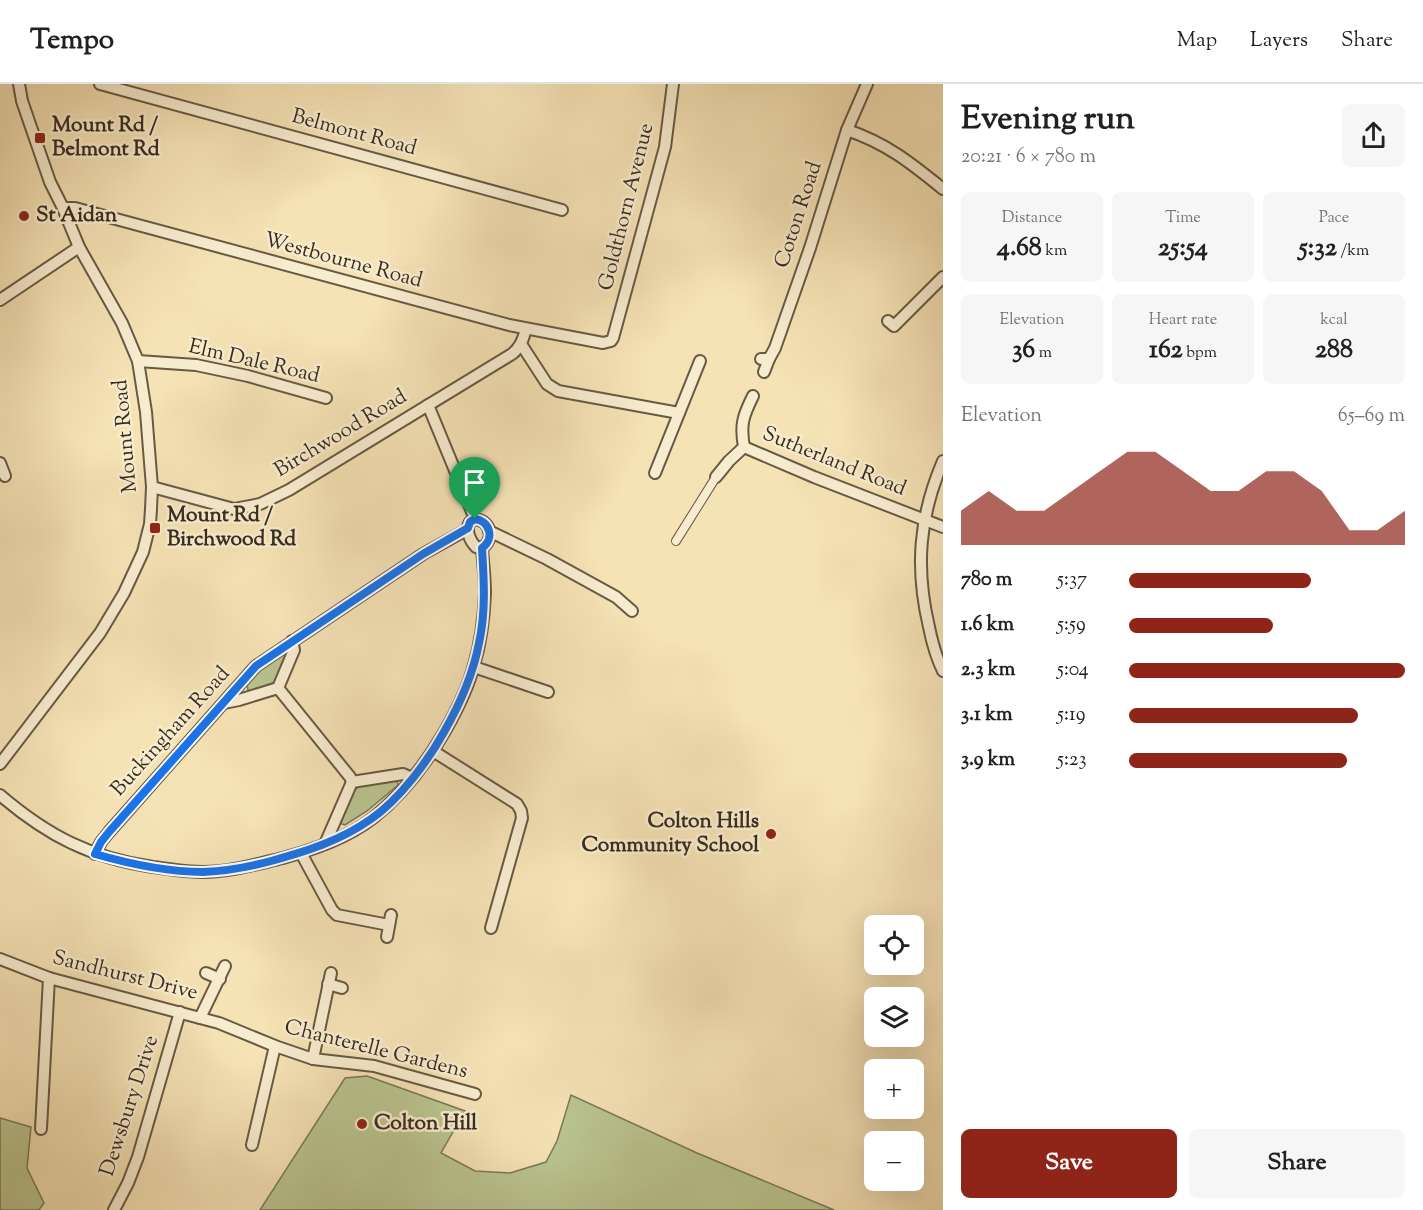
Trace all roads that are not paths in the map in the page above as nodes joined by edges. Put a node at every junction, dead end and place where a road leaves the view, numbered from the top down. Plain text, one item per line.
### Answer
1 (19, 84) edge
2 (100, 84) edge
3 (673, 84) edge
4 (867, 84) edge
5 (847, 130) junction
6 (943, 189) edge
7 (63, 208) junction
8 (562, 210) dead end
9 (79, 247) junction
10 (943, 277) edge
11 (0, 300) edge
12 (893, 326) dead end
13 (526, 329) junction
14 (614, 338) joint
15 (521, 344) junction
16 (138, 361) junction
17 (700, 361) dead end
18 (764, 372) dead end
19 (753, 396) dead end
20 (326, 398) dead end
21 (428, 405) junction
22 (679, 413) junction
23 (744, 447) junction
24 (943, 461) edge
25 (0, 463) edge
26 (654, 473) dead end
27 (5, 476) dead end
28 (716, 477) joint
29 (152, 487) junction
30 (475, 519) junction
31 (925, 520) junction
32 (943, 527) edge
33 (468, 528) junction
34 (489, 531) junction
35 (676, 542) dead end
36 (482, 548) junction
37 (632, 611) dead end
38 (292, 641) junction
39 (474, 667) junction
40 (943, 671) edge
41 (278, 688) junction
42 (548, 692) dead end
43 (224, 703) junction
44 (433, 751) junction
45 (0, 764) edge
46 (412, 778) junction
47 (352, 782) junction
48 (0, 795) edge
49 (325, 844) junction
50 (301, 853) junction
51 (95, 854) junction
52 (491, 928) dead end
53 (387, 937) dead end
54 (0, 959) edge
55 (225, 966) dead end
56 (206, 973) dead end
57 (49, 978) junction
58 (220, 979) junction
59 (342, 988) dead end
60 (180, 1012) junction
61 (200, 1018) junction
62 (275, 1046) junction
63 (313, 1059) junction
64 (475, 1094) dead end
65 (41, 1130) dead end
66 (252, 1144) dead end
67 (114, 1210) edge

1 - 7 street, Mount Road
2 - 8 street, Belmont Road
3 - 14 street, Goldthorn Avenue
4 - 5 street, Coton Road
5 - 6 street
5 - 18 street, Coton Road
7 - 9 street, Mount Road
7 - 13 street, Westbourne Road
9 - 11 street
9 - 16 street, Mount Road
10 - 12 street
13 - 14 street, Westbourne Road
13 - 15 street
15 - 21 street, Birchwood Road
15 - 22 street
16 - 20 street, Elm Dale Road
16 - 29 street, Mount Road
17 - 22 street
19 - 23 street, Sutherland Road
21 - 29 street, Birchwood Road
21 - 30 street
22 - 26 street
23 - 28 street, Sutherland Road
23 - 31 street, Sutherland Road
24 - 31 street
25 - 27 street
28 - 35 street
29 - 45 street, Mount Road
30 - 33 street
30 - 34 street
31 - 32 street, Sutherland Road
31 - 40 street
33 - 36 street
33 - 38 street, Buckingham Road
34 - 36 street
34 - 37 street
36 - 39 street
38 - 41 street
38 - 43 street, Buckingham Road
39 - 42 street
39 - 44 street
41 - 43 street
41 - 47 street
43 - 51 street, Buckingham Road
44 - 46 street
44 - 52 street
46 - 47 street
46 - 49 street
47 - 49 street
48 - 51 street
49 - 50 street
50 - 51 street
50 - 53 street
54 - 57 street, Sandhurst Drive
55 - 58 street, Sandhurst Drive
56 - 58 street, Sandhurst Drive
57 - 60 street, Sandhurst Drive
57 - 65 street
58 - 61 street, Sandhurst Drive
59 - 63 street
60 - 61 street, Sandhurst Drive
60 - 67 street, Dewsbury Drive
61 - 62 street, Chanterelle Gardens
62 - 63 street, Chanterelle Gardens
62 - 66 street
63 - 64 street, Chanterelle Gardens

